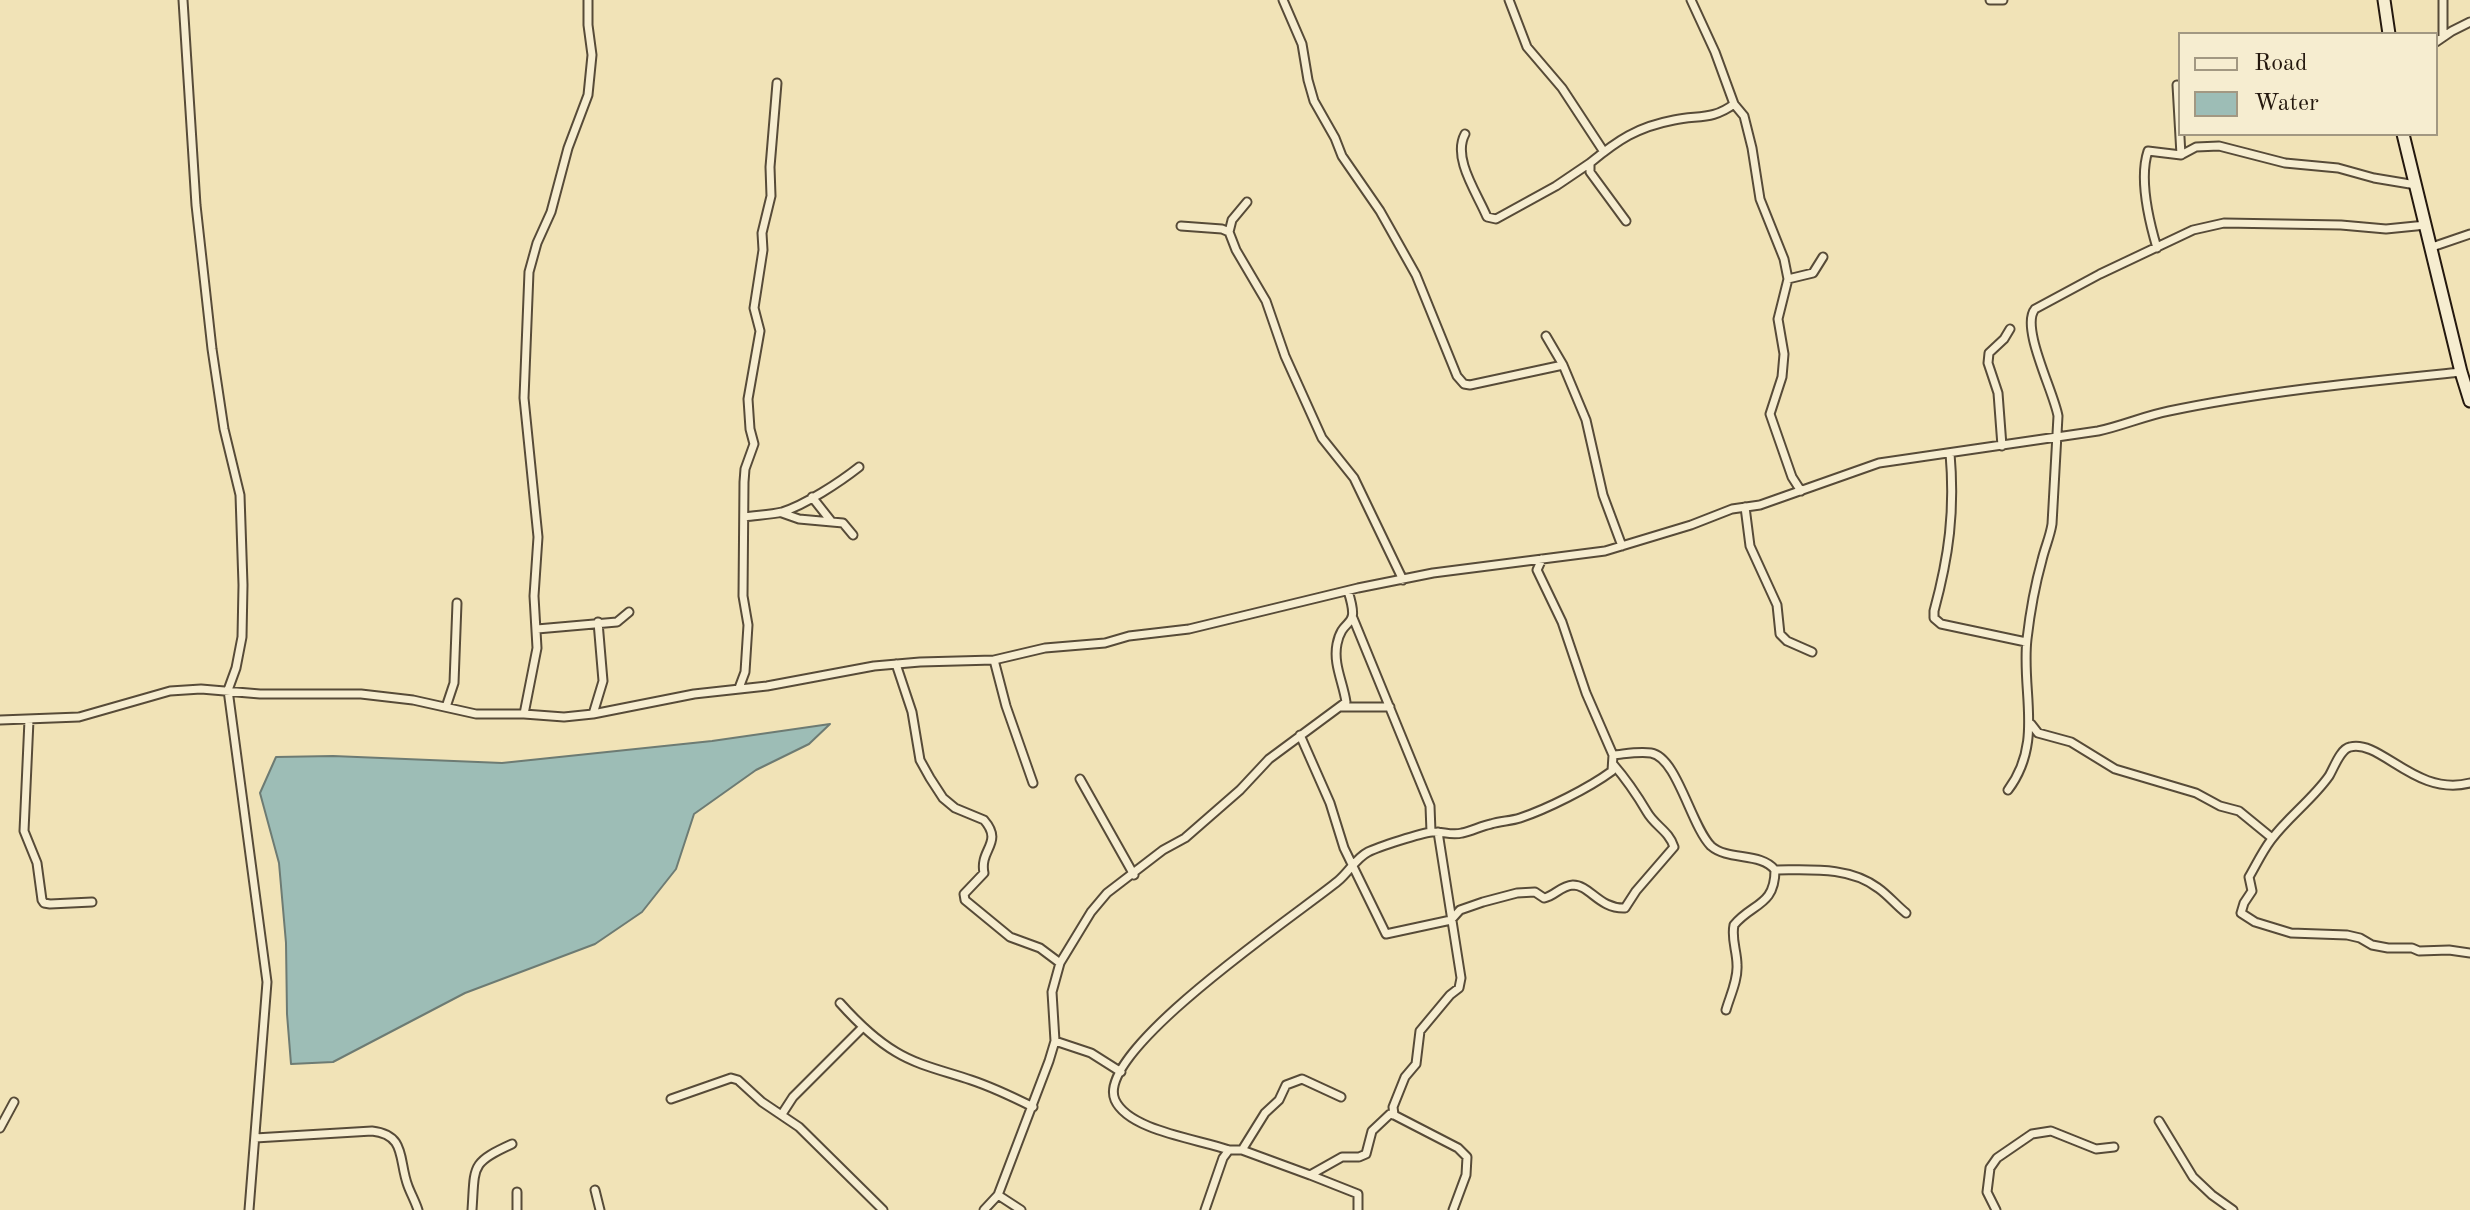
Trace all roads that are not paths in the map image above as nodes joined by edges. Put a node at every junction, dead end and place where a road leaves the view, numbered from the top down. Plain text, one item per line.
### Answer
1 (183, 0) edge
2 (588, 0) edge
3 (1283, 0) edge
4 (1509, 0) edge
5 (1692, 0) edge
6 (1990, 0) edge
7 (2003, 0) edge
8 (2384, 0) edge
9 (2443, 0) edge
10 (2470, 22) edge
11 (2389, 32) edge
12 (2439, 39) edge
13 (777, 83) dead end
14 (2177, 85) dead end
15 (2178, 102) edge
16 (1734, 104) junction
17 (1465, 134) dead end
18 (2180, 136) edge
19 (2404, 136) edge
20 (1604, 152) junction
21 (2181, 155) junction
22 (1590, 163) junction
23 (2416, 185) junction
24 (1247, 202) dead end
25 (1626, 221) dead end
26 (2426, 225) junction
27 (1181, 226) dead end
28 (1229, 232) junction
29 (2470, 234) edge
30 (2432, 247) junction
31 (2157, 248) junction
32 (1823, 257) dead end
33 (1788, 279) junction
34 (2010, 329) dead end
35 (1546, 336) dead end
36 (1563, 365) junction
37 (2461, 372) junction
38 (2470, 401) edge
39 (2056, 438) junction
40 (2002, 446) junction
41 (1950, 453) junction
42 (859, 467) dead end
43 (1801, 491) junction
44 (812, 497) junction
45 (1745, 507) junction
46 (780, 512) junction
47 (744, 517) junction
48 (831, 521) junction
49 (853, 535) dead end
50 (1622, 546) junction
51 (1542, 559) junction
52 (1403, 580) junction
53 (1348, 591) junction
54 (457, 603) dead end
55 (629, 612) dead end
56 (1353, 618) junction
57 (598, 622) junction
58 (537, 629) junction
59 (2026, 642) junction
60 (1812, 652) dead end
61 (994, 660) junction
62 (896, 664) junction
63 (739, 688) junction
64 (228, 690) junction
65 (446, 707) junction
66 (1342, 707) junction
67 (1390, 707) junction
68 (524, 714) junction
69 (593, 714) junction
70 (0, 720) edge
71 (29, 720) junction
72 (2031, 724) junction
73 (1300, 735) junction
74 (1613, 760) junction
75 (1080, 779) dead end
76 (1033, 783) dead end
77 (2470, 783) edge
78 (2008, 790) dead end
79 (1435, 832) junction
80 (2272, 838) junction
81 (1354, 866) junction
82 (1775, 870) junction
83 (1134, 875) junction
84 (92, 902) dead end
85 (1906, 913) dead end
86 (1451, 920) junction
87 (2470, 953) edge
88 (1060, 963) junction
89 (840, 1003) dead end
90 (1726, 1010) dead end
91 (862, 1028) junction
92 (1055, 1041) junction
93 (1121, 1072) junction
94 (1341, 1097) dead end
95 (671, 1099) dead end
96 (14, 1102) dead end
97 (1033, 1107) junction
98 (782, 1114) junction
99 (1394, 1115) junction
100 (2159, 1121) dead end
101 (0, 1128) edge
102 (255, 1138) junction
103 (512, 1144) dead end
104 (2114, 1147) dead end
105 (1229, 1150) junction
106 (1242, 1150) junction
107 (1310, 1175) junction
108 (595, 1190) dead end
109 (517, 1192) dead end
110 (998, 1195) junction
111 (249, 1210) edge
112 (418, 1210) edge
113 (472, 1210) edge
114 (517, 1210) edge
115 (600, 1210) edge
116 (883, 1210) edge
117 (984, 1210) edge
118 (1021, 1210) edge
119 (1205, 1210) edge
120 (1358, 1210) edge
121 (1455, 1210) edge
122 (1996, 1210) edge
123 (2233, 1210) edge

1 - 64 street
2 - 58 street
3 - 36 street
4 - 20 street
5 - 16 street
6 - 7 street
8 - 11 main road
9 - 12 street
10 - 12 street
13 - 47 street
14 - 15 street
16 - 20 street
16 - 33 street
17 - 22 street
18 - 21 street
19 - 23 main road
20 - 22 street
21 - 23 street
21 - 31 street
22 - 25 street
23 - 26 main road
24 - 28 street
26 - 30 main road
26 - 31 street
27 - 28 street
28 - 52 street
29 - 30 street
30 - 37 main road
31 - 39 street
32 - 33 street
33 - 43 street
34 - 40 street
35 - 36 street
36 - 50 street
37 - 38 main road
37 - 39 street
39 - 40 street
39 - 59 street
40 - 41 street
41 - 43 street
41 - 59 street
42 - 44 street
43 - 45 street
44 - 46 street
44 - 48 street
45 - 50 street
45 - 60 street
46 - 47 street
46 - 48 street
47 - 63 street
48 - 49 street
50 - 51 street
51 - 52 street
51 - 74 street
52 - 53 street
53 - 56 street
53 - 61 street
54 - 65 street
55 - 57 street
56 - 66 street
56 - 67 street
57 - 58 street
57 - 69 street
58 - 68 street
59 - 72 street
61 - 62 street
61 - 76 street
62 - 63 street
62 - 88 street
63 - 69 street
64 - 65 street
64 - 71 street
64 - 102 street
65 - 68 street
66 - 67 street
66 - 73 street
67 - 79 street
68 - 69 street
70 - 71 street
71 - 84 street
72 - 78 street
72 - 80 street
73 - 81 street
73 - 83 street
74 - 79 street
74 - 82 street
74 - 86 street
75 - 83 street
77 - 80 street
79 - 81 street
79 - 86 street
80 - 87 street
81 - 86 street
81 - 93 street
82 - 85 street
82 - 90 street
83 - 88 street
86 - 99 street
88 - 92 street
89 - 91 street
91 - 97 street
91 - 98 street
92 - 93 street
92 - 97 street
93 - 105 street
94 - 106 street
95 - 98 street
96 - 101 street
97 - 110 street
98 - 116 street
99 - 107 street
99 - 121 street
100 - 123 street
102 - 111 street
102 - 112 street
103 - 113 street
104 - 122 street
105 - 106 street
105 - 119 street
106 - 107 street
107 - 120 street
108 - 115 street
109 - 114 street
110 - 117 street
110 - 118 street

